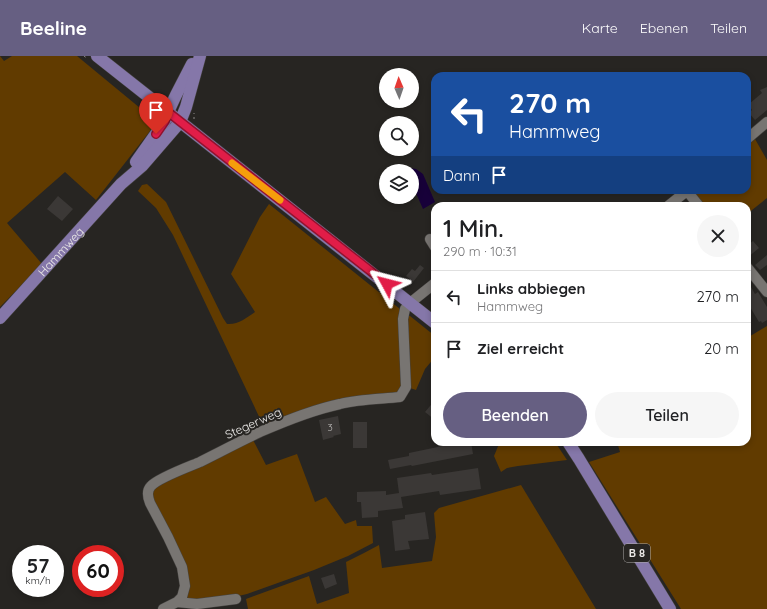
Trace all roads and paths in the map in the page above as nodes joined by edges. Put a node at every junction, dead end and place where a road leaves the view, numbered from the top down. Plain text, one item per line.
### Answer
1 (97, 56) edge
2 (198, 56) edge
3 (171, 114) junction
4 (767, 122) edge
5 (751, 136) edge
6 (682, 194) edge
7 (673, 202) edge
8 (751, 272) edge
9 (431, 286) edge
10 (767, 292) edge
11 (410, 303) junction
12 (0, 318) edge
13 (431, 320) edge
14 (571, 446) edge
15 (236, 599) dead end
16 (177, 602) junction
17 (163, 609) edge
18 (670, 609) edge

1 - 3 main road
2 - 3 main road, Hammweg
2 - 3 main road, Hammweg
3 - 11 main road
3 - 12 main road, Hammweg
4 - 5 street
6 - 7 street
8 - 10 street
9 - 11 street
11 - 13 main road
11 - 16 street, Stegerweg
14 - 18 main road, B 8
15 - 16 street
16 - 17 street

